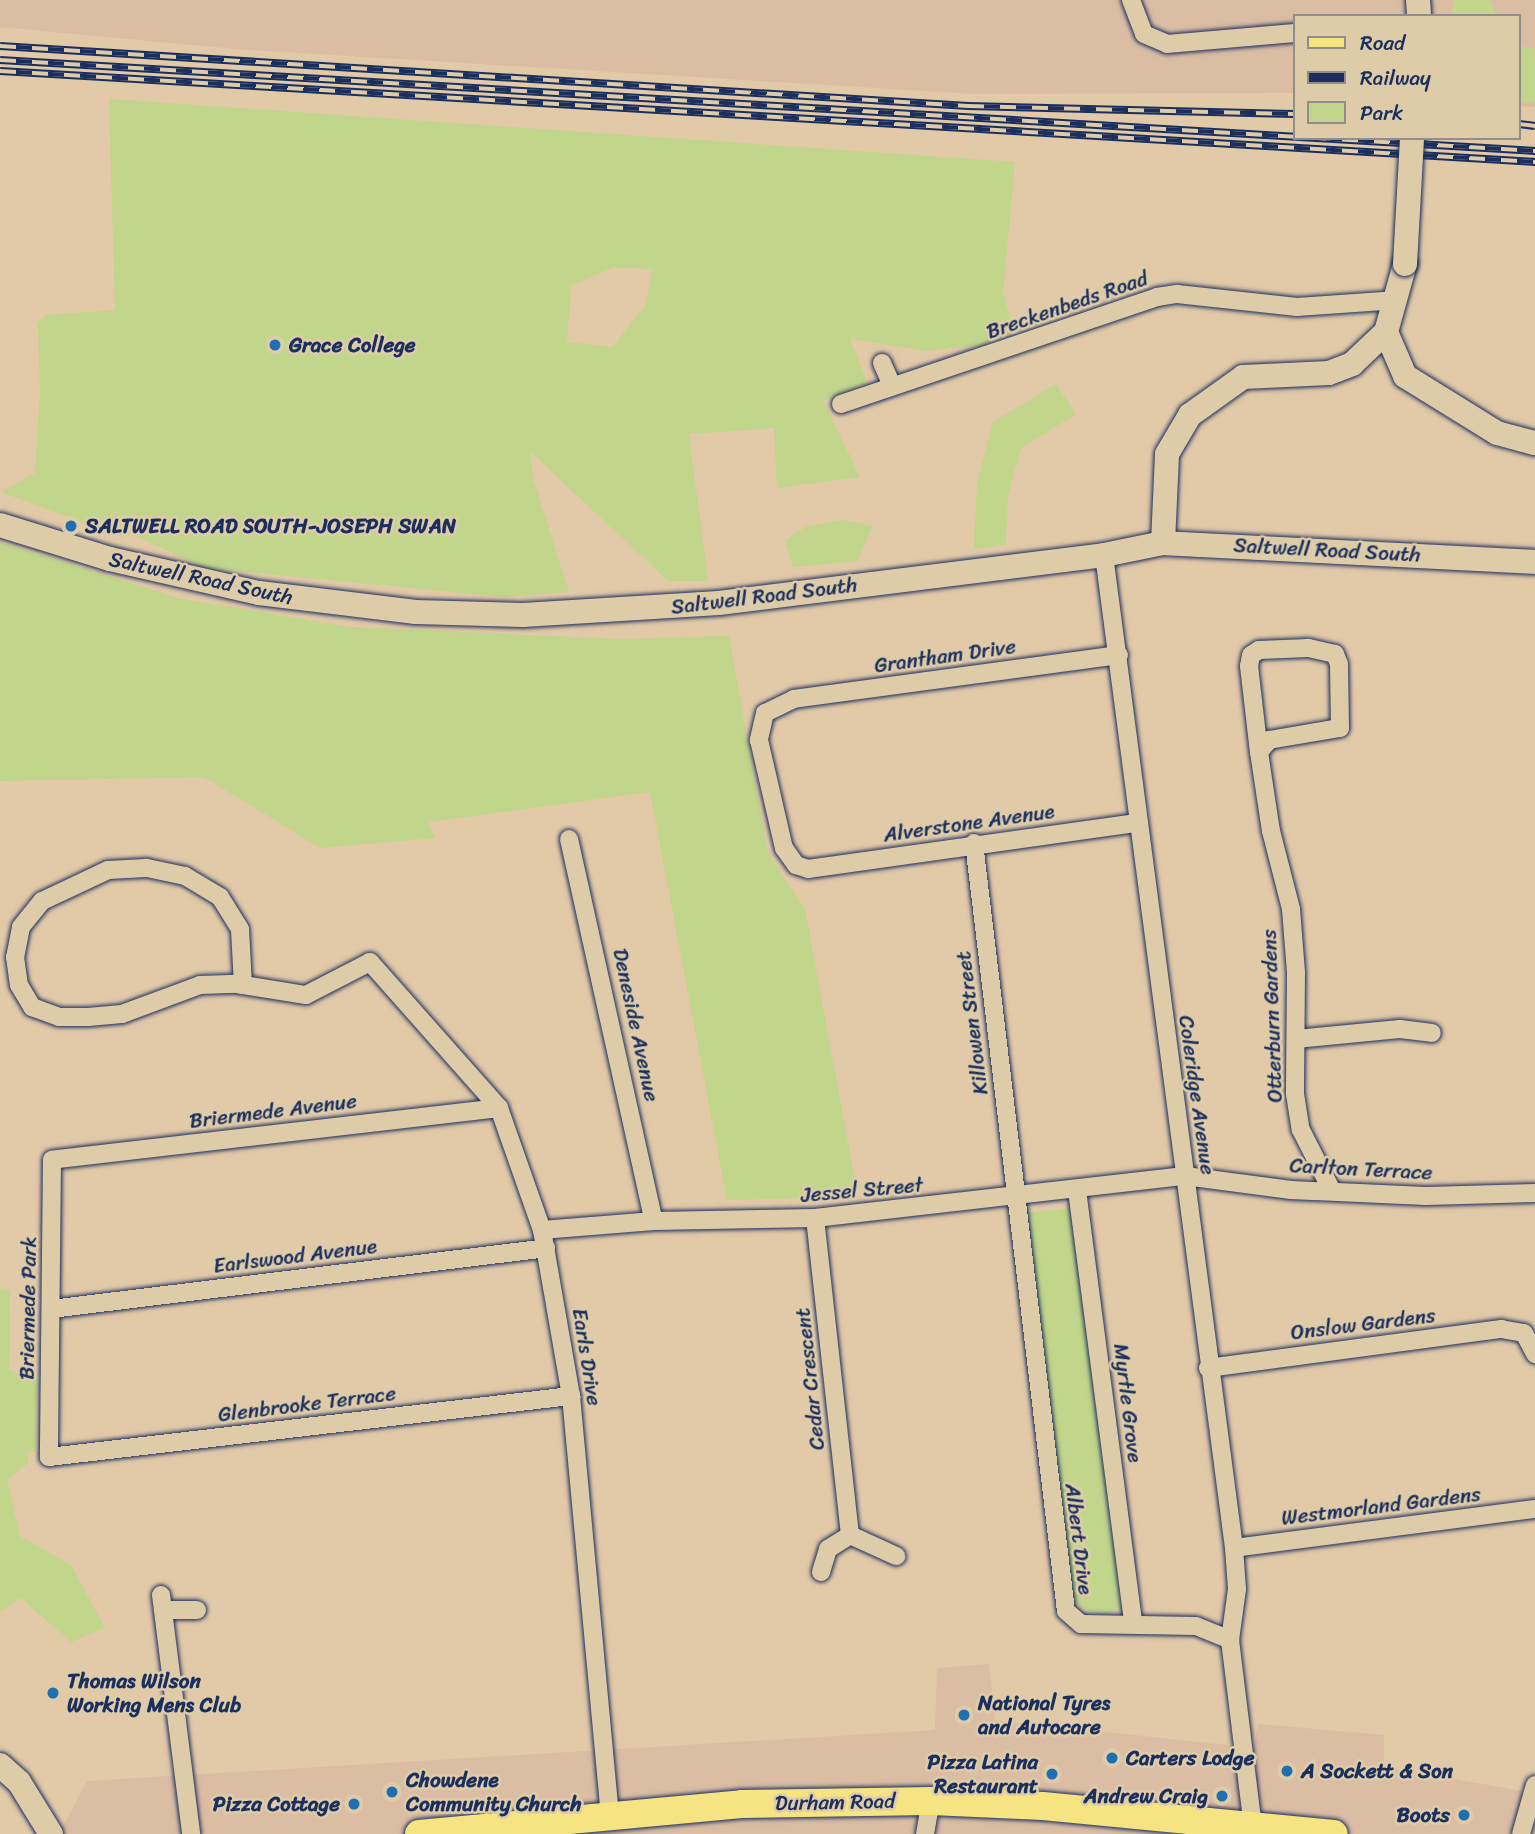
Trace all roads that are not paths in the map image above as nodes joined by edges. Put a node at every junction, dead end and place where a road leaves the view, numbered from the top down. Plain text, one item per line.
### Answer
1 (1131, 0) edge
2 (1294, 33) edge
3 (1412, 140) edge
4 (1398, 300) junction
5 (1387, 332) junction
6 (882, 363) dead end
7 (892, 385) junction
8 (842, 404) dead end
9 (1535, 443) edge
10 (0, 526) edge
11 (1163, 544) junction
12 (1104, 555) junction
13 (1535, 562) edge
14 (1119, 655) junction
15 (1259, 752) junction
16 (1137, 823) junction
17 (569, 839) dead end
18 (974, 843) junction
19 (808, 869) joint
20 (243, 985) junction
21 (1432, 1033) dead end
22 (1296, 1039) junction
23 (499, 1108) junction
24 (52, 1160) joint
25 (1185, 1176) junction
26 (1077, 1189) junction
27 (1332, 1191) junction
28 (1535, 1193) edge
29 (1014, 1197) junction
30 (815, 1218) junction
31 (654, 1221) junction
32 (543, 1239) junction
33 (51, 1309) junction
34 (1535, 1354) edge
35 (1208, 1367) junction
36 (571, 1396) junction
37 (49, 1457) joint
38 (1535, 1509) edge
39 (850, 1535) junction
40 (1234, 1548) junction
41 (896, 1556) dead end
42 (821, 1572) dead end
43 (197, 1610) dead end
44 (1133, 1622) junction
45 (1230, 1640) junction
46 (0, 1765) edge
47 (1535, 1785) edge
48 (932, 1801) junction
49 (610, 1815) junction
50 (1254, 1827) junction
51 (51, 1834) edge
52 (191, 1834) edge
53 (419, 1834) edge
54 (925, 1834) edge
55 (1334, 1834) edge
56 (1521, 1834) edge

1 - 2 street
3 - 4 street, bridge
4 - 5 street
4 - 7 street, Breckenbeds Road
5 - 9 street
5 - 11 street
6 - 7 street
7 - 8 street, Breckenbeds Road
10 - 12 street, Saltwell Road South
11 - 12 street, Saltwell Road South
11 - 13 street, Saltwell Road South
12 - 14 street, Coleridge Avenue
14 - 16 street, Coleridge Avenue
14 - 19 street, Grantham Drive
15 - 15 street, Otterburn Gardens
15 - 22 street, Otterburn Gardens
16 - 18 street, Alverstone Avenue
16 - 25 street, Coleridge Avenue
17 - 31 street, Deneside Avenue
18 - 19 street, Alverstone Avenue
18 - 29 street, Killowen Street
20 - 20 street
20 - 23 street, Earls Drive
21 - 22 street
22 - 27 street, Otterburn Gardens
23 - 24 street, Briermede Avenue
23 - 32 street, Earls Drive
24 - 33 street, Briermede Park
25 - 26 street, Jessel Street
25 - 27 street, Carlton Terrace
25 - 35 street, Coleridge Avenue
26 - 29 street, Jessel Street
26 - 44 street, Myrtle Grove
27 - 28 street, Carlton Terrace
29 - 30 street, Jessel Street
29 - 44 street, Albert Drive
30 - 31 street, Jessel Street
30 - 39 street, Cedar Crescent
31 - 32 street, Jessel Street
32 - 33 street, Earlswood Avenue
32 - 36 street, Earls Drive
33 - 37 street, Briermede Park
34 - 35 street, Onslow Gardens
35 - 40 street, Coleridge Avenue
36 - 37 street, Glenbrooke Terrace
36 - 49 street, Earls Drive
38 - 40 street, Westmorland Gardens
39 - 41 street
39 - 42 street
40 - 45 street, Coleridge Avenue
43 - 52 street
44 - 45 street, Albert Drive
45 - 50 street
46 - 51 street
47 - 56 street
48 - 49 main road, Durham Road
48 - 50 main road, Durham Road
48 - 54 street
49 - 53 main road, Durham Road
50 - 55 main road, Durham Road

